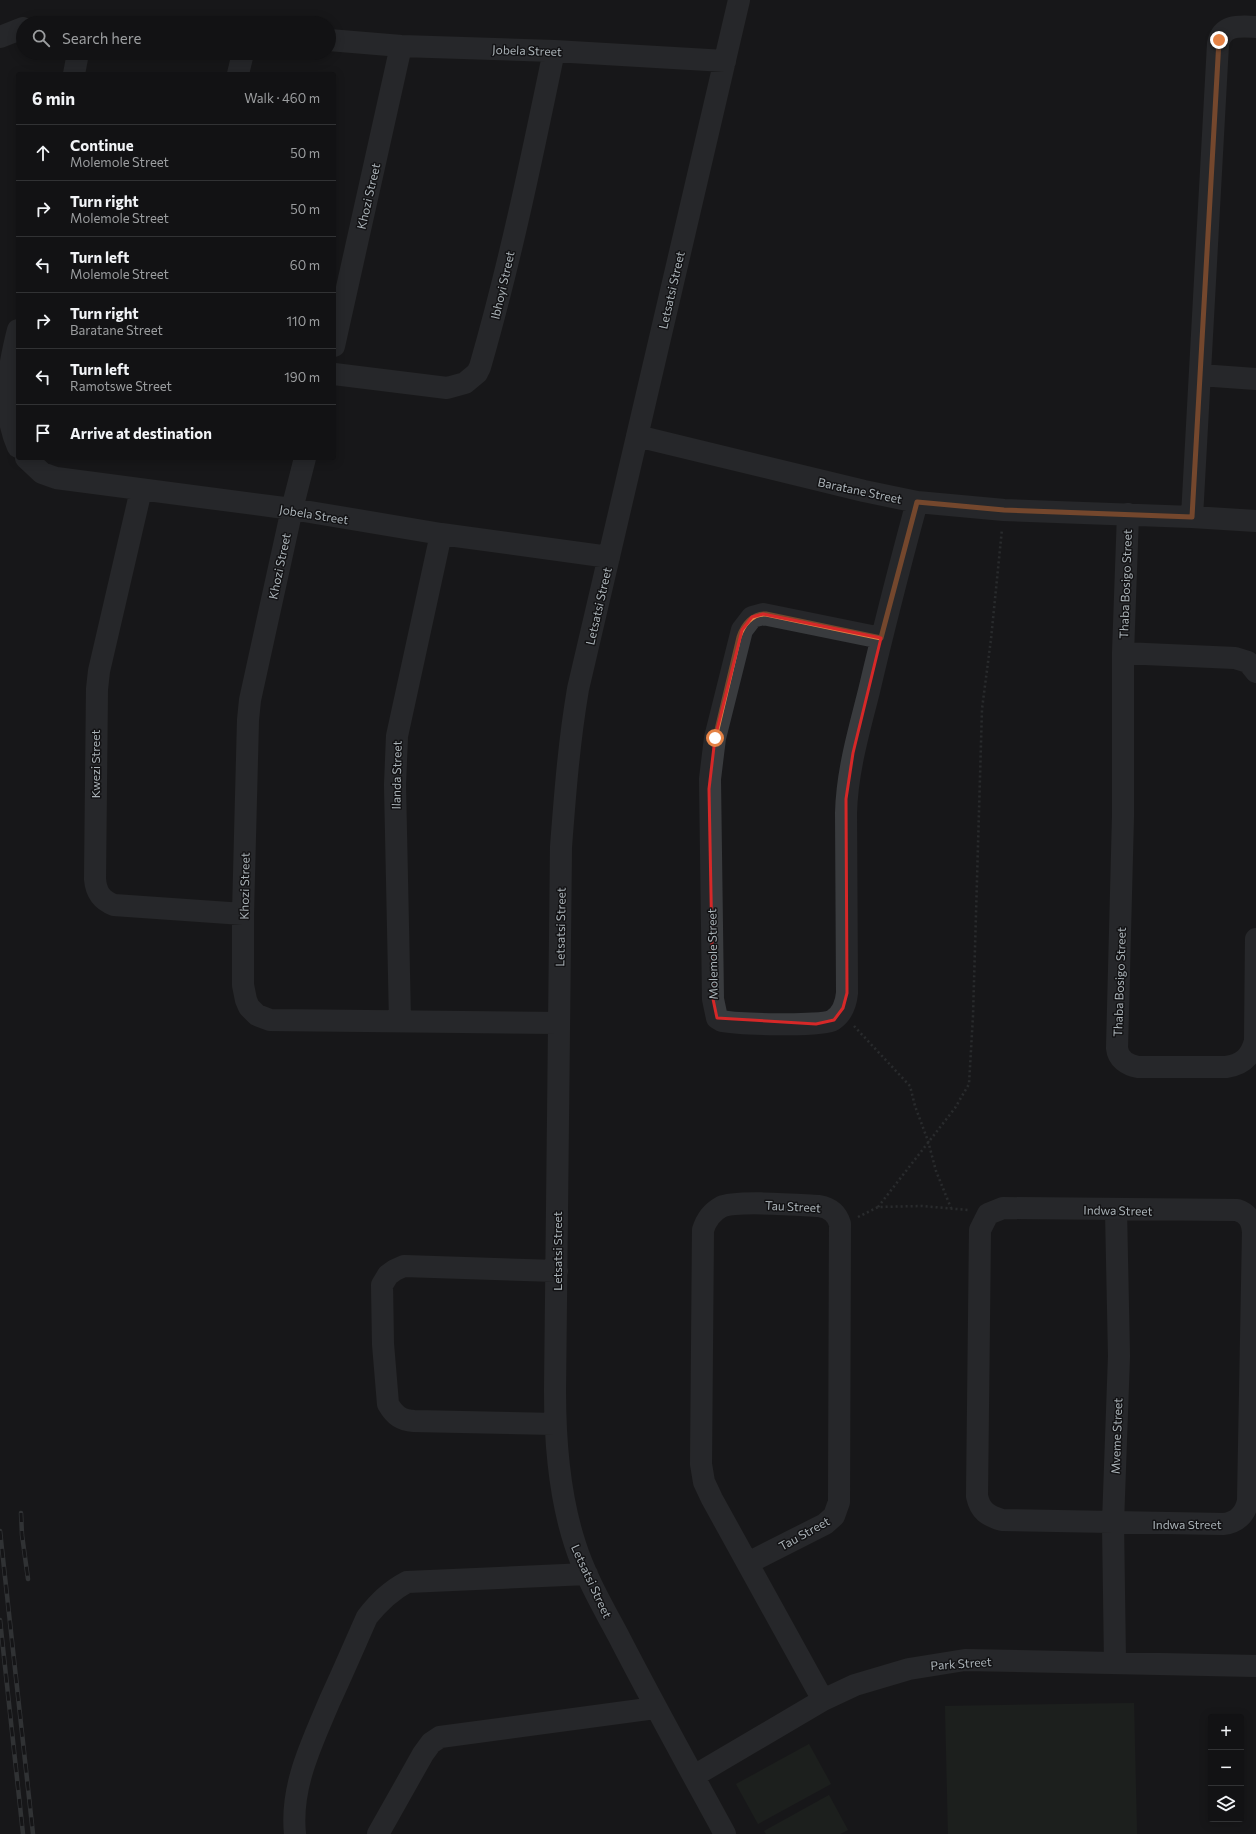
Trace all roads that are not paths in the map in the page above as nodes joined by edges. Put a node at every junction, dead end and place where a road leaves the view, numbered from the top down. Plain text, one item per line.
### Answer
1 (739, 0) edge
2 (1256, 27) edge
3 (16, 31) edge
4 (0, 37) edge
5 (336, 41) edge
6 (401, 46) junction
7 (554, 51) junction
8 (77, 60) edge
9 (241, 60) edge
10 (725, 61) junction
11 (74, 72) edge
12 (238, 72) edge
13 (336, 337) edge
14 (16, 338) edge
15 (336, 374) edge
16 (1200, 375) junction
17 (1256, 379) edge
18 (637, 436) junction
19 (16, 441) edge
20 (28, 460) edge
21 (304, 460) edge
22 (141, 490) junction
23 (917, 502) junction
24 (292, 510) junction
25 (1128, 514) junction
26 (1192, 517) junction
27 (1256, 521) edge
28 (441, 534) junction
29 (609, 557) junction
30 (881, 638) junction
31 (1123, 653) junction
32 (1256, 672) edge
33 (243, 914) junction
34 (1256, 939) edge
35 (400, 1021) junction
36 (558, 1023) junction
37 (1116, 1210) junction
38 (557, 1271) junction
39 (555, 1424) junction
40 (1114, 1523) junction
41 (748, 1563) junction
42 (586, 1574) junction
43 (1115, 1662) junction
44 (1256, 1666) edge
45 (823, 1700) junction
46 (655, 1708) junction
47 (694, 1776) junction
48 (295, 1834) edge
49 (378, 1834) edge
50 (725, 1834) edge

1 - 10 street, Letsatsi Street
2 - 16 street
3 - 4 street
5 - 6 street, Jobela Street
6 - 7 street, Jobela Street
6 - 13 street, Khozi Street
7 - 10 street, Jobela Street
7 - 15 street, Ibhoyi Street
8 - 11 street
9 - 12 street
10 - 18 street, Letsatsi Street
14 - 19 street
16 - 17 street
16 - 26 street
18 - 23 street, Baratane Street
18 - 29 street, Letsatsi Street
20 - 22 street, Jobela Street
21 - 24 street, Khozi Street
22 - 24 street, Jobela Street
22 - 33 street, Kwezi Street
23 - 25 street, Baratane Street
23 - 30 street
24 - 28 street, Jobela Street
24 - 33 street, Khozi Street
25 - 26 street, Baratane Street
25 - 31 street, Thaba Bosigo Street
26 - 27 street, Baratane Street
28 - 29 street, Jobela Street
28 - 35 street, Ilanda Street
29 - 36 street, Letsatsi Street
30 - 30 street, Molemole Street
31 - 32 street, Thaba Bosigo Street
31 - 34 street, Thaba Bosigo Street
33 - 35 street, Khozi Street
35 - 36 street, Khozi Street
36 - 38 street, Letsatsi Street
37 - 40 street, Mveme Street
37 - 40 street, Indwa Street
37 - 40 street, Indwa Street
38 - 39 street, Letsatsi Street
38 - 39 street
39 - 42 street, Letsatsi Street
40 - 43 street, Mveme Street
41 - 41 street, Tau Street
41 - 45 street, Tau Street
42 - 46 street, Letsatsi Street
42 - 48 street
43 - 44 street, Park Street
43 - 45 street, Park Street
45 - 47 street, Park Street
46 - 47 street, Letsatsi Street
46 - 49 street
47 - 50 street, Letsatsi Street

